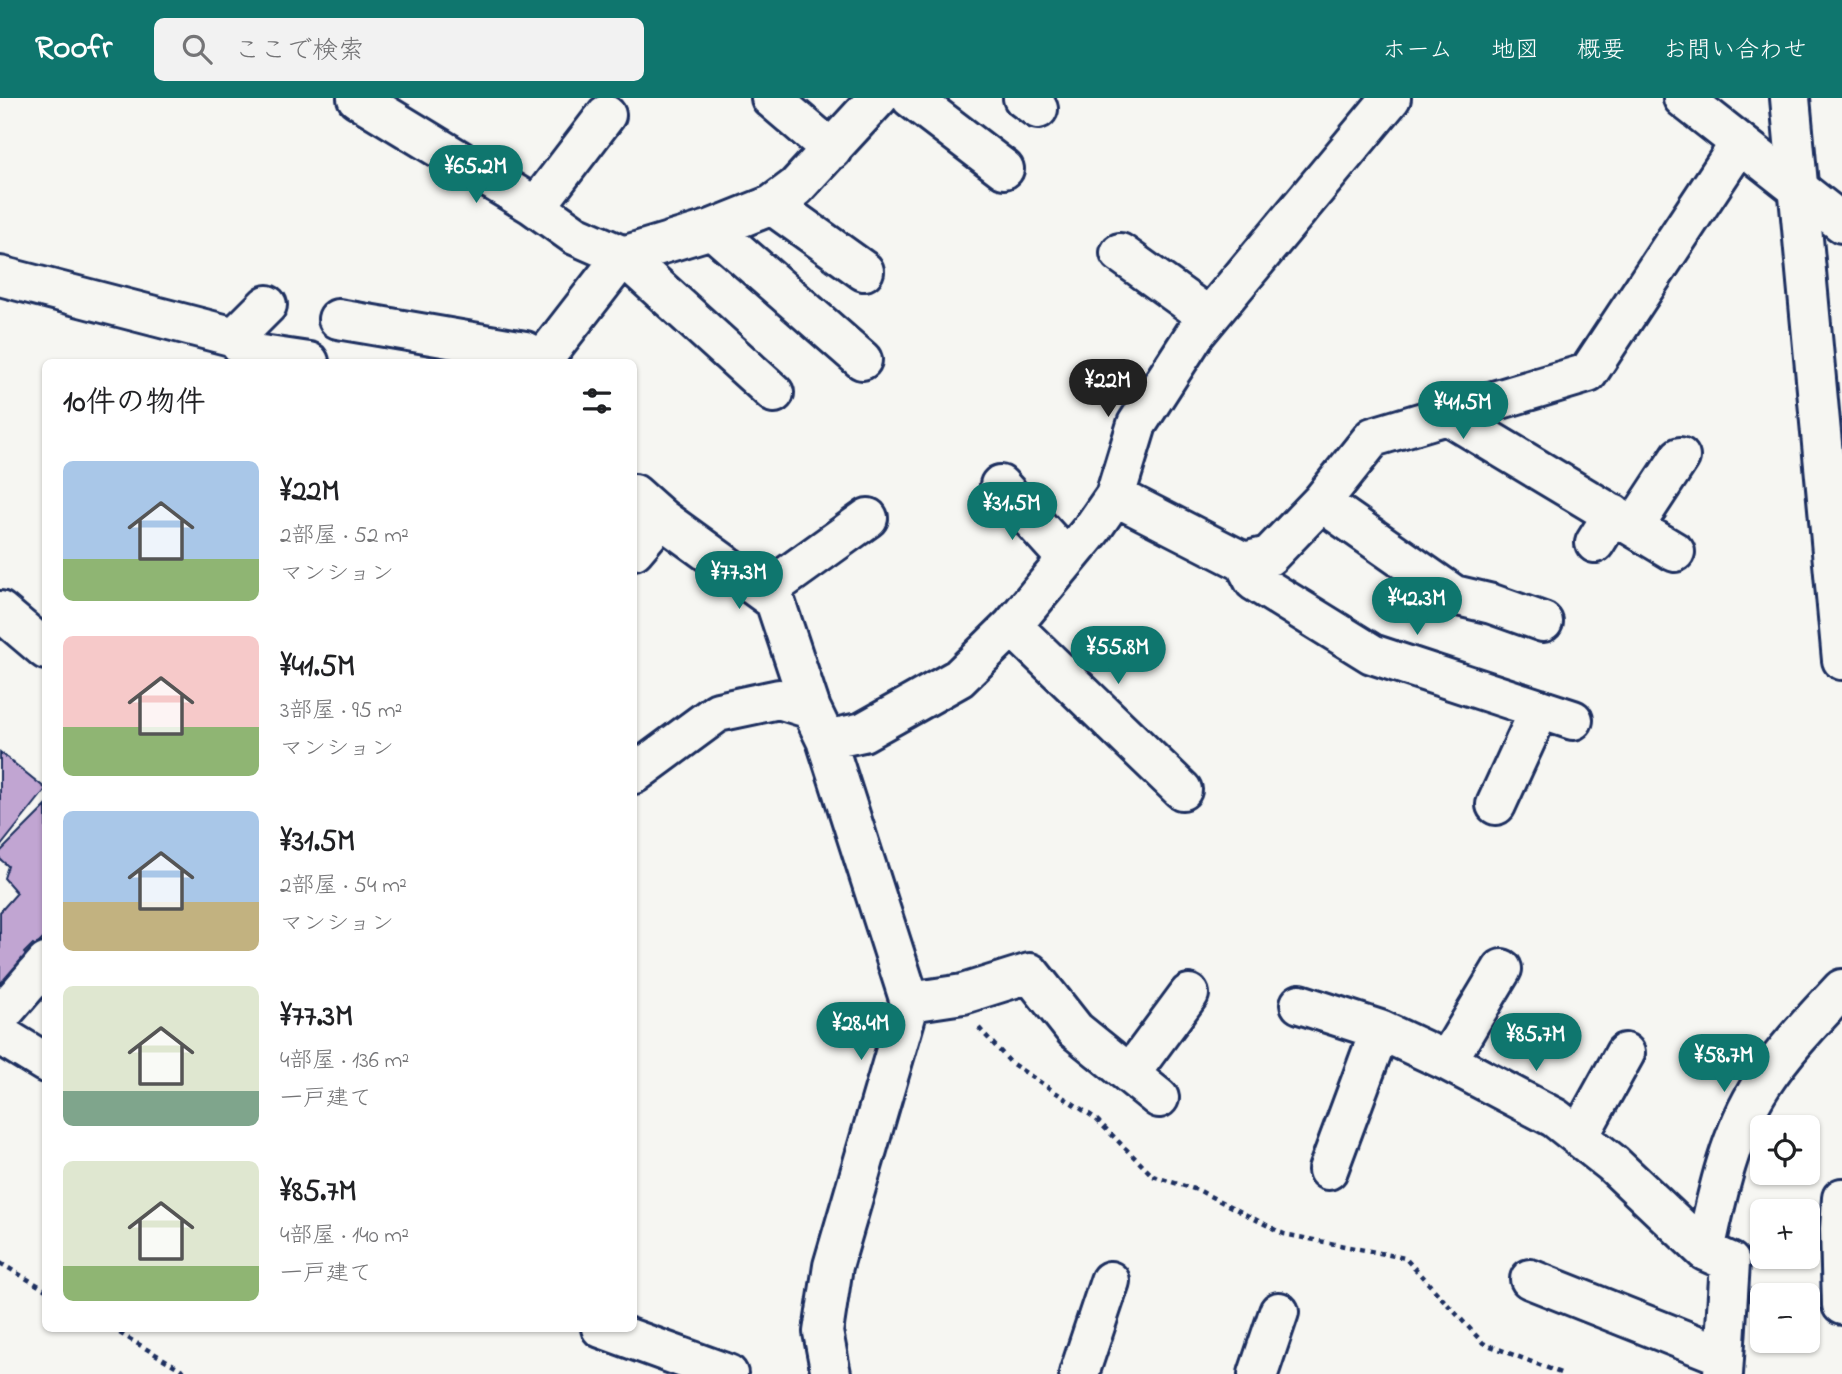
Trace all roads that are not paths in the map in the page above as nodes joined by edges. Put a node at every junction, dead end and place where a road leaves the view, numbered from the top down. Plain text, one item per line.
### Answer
1 (357, 98) edge
2 (771, 98) edge
3 (878, 98) edge
4 (911, 98) edge
5 (1391, 98) edge
6 (1683, 98) edge
7 (1790, 98) edge
8 (606, 115) dead end
9 (1740, 143) junction
10 (832, 150) junction
11 (1003, 169) dead end
12 (1801, 190) junction
13 (533, 205) junction
14 (772, 205) junction
15 (1842, 223) edge
16 (712, 229) junction
17 (1120, 253) dead end
18 (623, 257) junction
19 (864, 271) dead end
20 (0, 276) edge
21 (267, 304) dead end
22 (1209, 317) junction
23 (338, 319) dead end
24 (235, 337) junction
25 (289, 359) edge
26 (539, 359) edge
27 (544, 359) edge
28 (862, 360) dead end
29 (774, 393) dead end
30 (1447, 415) junction
31 (1664, 468) dead end
32 (1000, 485) dead end
33 (1115, 496) junction
34 (1321, 502) junction
35 (647, 506) edge
36 (868, 518) dead end
37 (1614, 528) junction
38 (637, 540) edge
39 (1675, 552) dead end
40 (1067, 559) junction
41 (1244, 562) junction
42 (765, 592) junction
43 (0, 611) edge
44 (1543, 622) dead end
45 (1012, 626) junction
46 (42, 647) edge
47 (1842, 660) edge
48 (819, 724) junction
49 (637, 772) edge
50 (1182, 790) dead end
51 (1496, 805) dead end
52 (42, 967) edge
53 (1502, 969) dead end
54 (1842, 989) edge
55 (1189, 994) dead end
56 (909, 1002) junction
57 (1300, 1004) dead end
58 (0, 1016) edge
59 (1380, 1030) junction
60 (0, 1035) edge
61 (1625, 1053) dead end
62 (42, 1061) edge
63 (1447, 1061) junction
64 (1129, 1074) junction
65 (1159, 1098) dead end
66 (1579, 1136) junction
67 (1328, 1170) dead end
68 (1842, 1198) edge
69 (1705, 1251) junction
70 (1110, 1281) dead end
71 (1546, 1296) dead end
72 (1842, 1305) edge
73 (1279, 1312) dead end
74 (612, 1332) edge
75 (1724, 1365) edge
76 (728, 1374) edge
77 (831, 1374) edge
78 (1079, 1374) edge
79 (1258, 1374) edge

1 - 13 street
2 - 10 street
3 - 10 street
4 - 11 street
5 - 22 street
6 - 9 street
7 - 12 street
8 - 13 street
9 - 12 street
9 - 30 street
10 - 14 street
12 - 15 street
12 - 47 street
13 - 18 street
14 - 16 street
14 - 19 street
16 - 18 street
16 - 28 street
17 - 22 street
18 - 27 street
18 - 29 street
20 - 24 street
21 - 24 street
22 - 33 street
23 - 26 street
24 - 25 street
30 - 34 street
30 - 37 street
31 - 37 street
32 - 40 street
33 - 40 street
33 - 41 street
34 - 41 street
34 - 44 street
35 - 38 street
35 - 42 street
36 - 42 street
37 - 39 street
40 - 45 street
41 - 51 street
42 - 48 street
43 - 46 street
45 - 48 street
45 - 50 street
48 - 49 street
48 - 56 street
52 - 58 street
53 - 63 street
54 - 69 street
55 - 64 street
56 - 64 street
56 - 77 street
57 - 59 street
59 - 63 street
59 - 67 street
60 - 62 street
61 - 66 street
63 - 66 street
64 - 65 street
66 - 69 street
68 - 72 street
69 - 75 street
70 - 78 street
71 - 75 street
73 - 79 street
74 - 76 street

